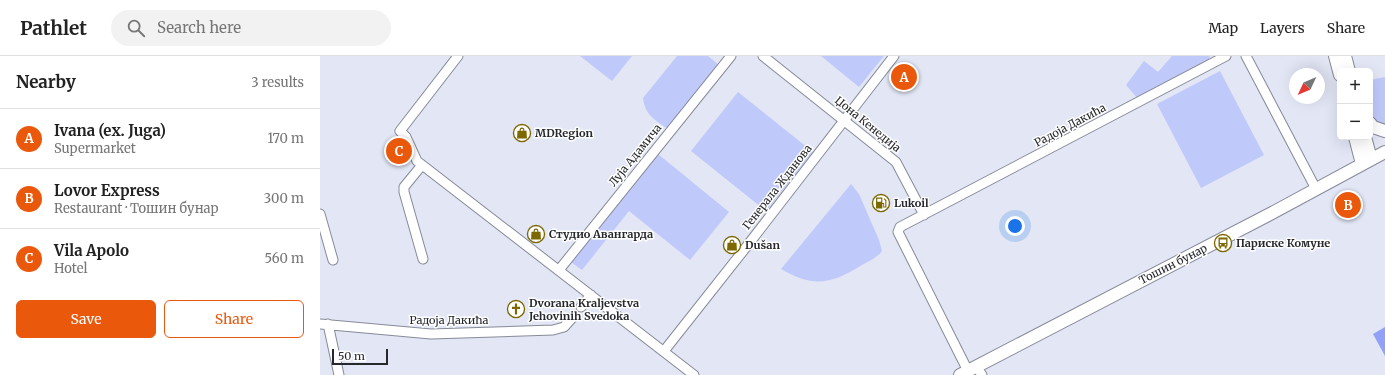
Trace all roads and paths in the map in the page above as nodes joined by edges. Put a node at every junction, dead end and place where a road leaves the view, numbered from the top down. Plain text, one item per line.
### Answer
1 (458, 56) edge
2 (731, 56) edge
3 (763, 56) edge
4 (894, 56) edge
5 (1226, 56) edge
6 (1246, 56) edge
7 (1335, 56) edge
8 (1345, 56) edge
9 (1338, 68) edge
10 (1348, 68) edge
11 (844, 120) junction
12 (1373, 125) edge
13 (1385, 131) edge
14 (1356, 140) edge
15 (1365, 140) edge
16 (1385, 152) edge
17 (1366, 162) junction
18 (422, 165) junction
19 (1316, 189) junction
20 (320, 214) edge
21 (924, 214) junction
22 (423, 259) dead end
23 (333, 260) dead end
24 (559, 270) junction
25 (591, 295) junction
26 (581, 307) dead end
27 (573, 317) dead end
28 (324, 324) edge
29 (664, 351) junction
30 (971, 372) edge
31 (339, 375) edge
32 (694, 375) edge

1 - 18 street
2 - 24 street, Луја Адамича
3 - 11 street, Џона Кенедија
4 - 11 street, Генерала Жданова
5 - 21 street, Радоја Дакића
6 - 19 street
7 - 9 main road
8 - 10 main road
11 - 21 street, Џона Кенедија
11 - 29 street, Генерала Жданова
12 - 13 main road
14 - 17 main road
15 - 17 main road
16 - 17 main road, Тошин бунар
17 - 19 main road, Тошин бунар
18 - 22 street
18 - 24 street
19 - 30 main road, Тошин бунар
20 - 23 street
21 - 30 street
24 - 25 street
25 - 26 street
25 - 29 street
27 - 28 street, Радоја Дакића
28 - 31 street
29 - 32 street

